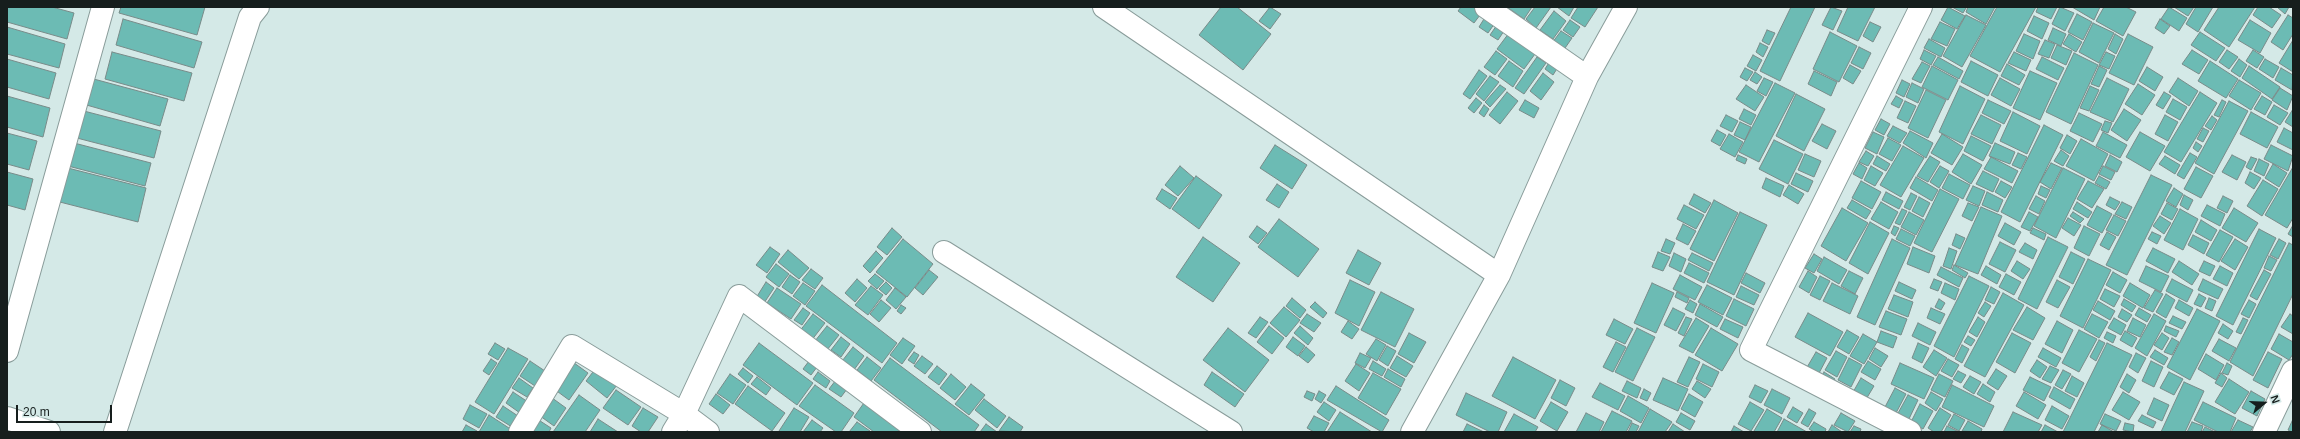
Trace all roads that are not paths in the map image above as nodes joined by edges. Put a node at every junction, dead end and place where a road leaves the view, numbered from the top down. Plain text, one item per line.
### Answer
1 (104, 7) edge
2 (258, 7) edge
3 (1104, 7) edge
4 (1486, 7) edge
5 (1626, 7) edge
6 (1921, 7) edge
7 (1587, 77) junction
8 (944, 252) dead end
9 (1499, 275) junction
10 (7, 351) edge
11 (2293, 371) edge
12 (7, 418) edge
13 (678, 423) edge
14 (49, 432) edge
15 (115, 432) edge
16 (520, 432) edge
17 (708, 432) edge
18 (920, 432) edge
19 (1230, 432) edge
20 (1412, 432) edge
21 (1910, 432) edge
22 (2264, 432) edge

1 - 10 street
2 - 15 street
3 - 9 street
4 - 7 street
5 - 7 street
6 - 21 street
7 - 9 street
8 - 19 street
9 - 20 street
11 - 22 street
12 - 14 street
13 - 16 street
13 - 17 street
13 - 18 street

